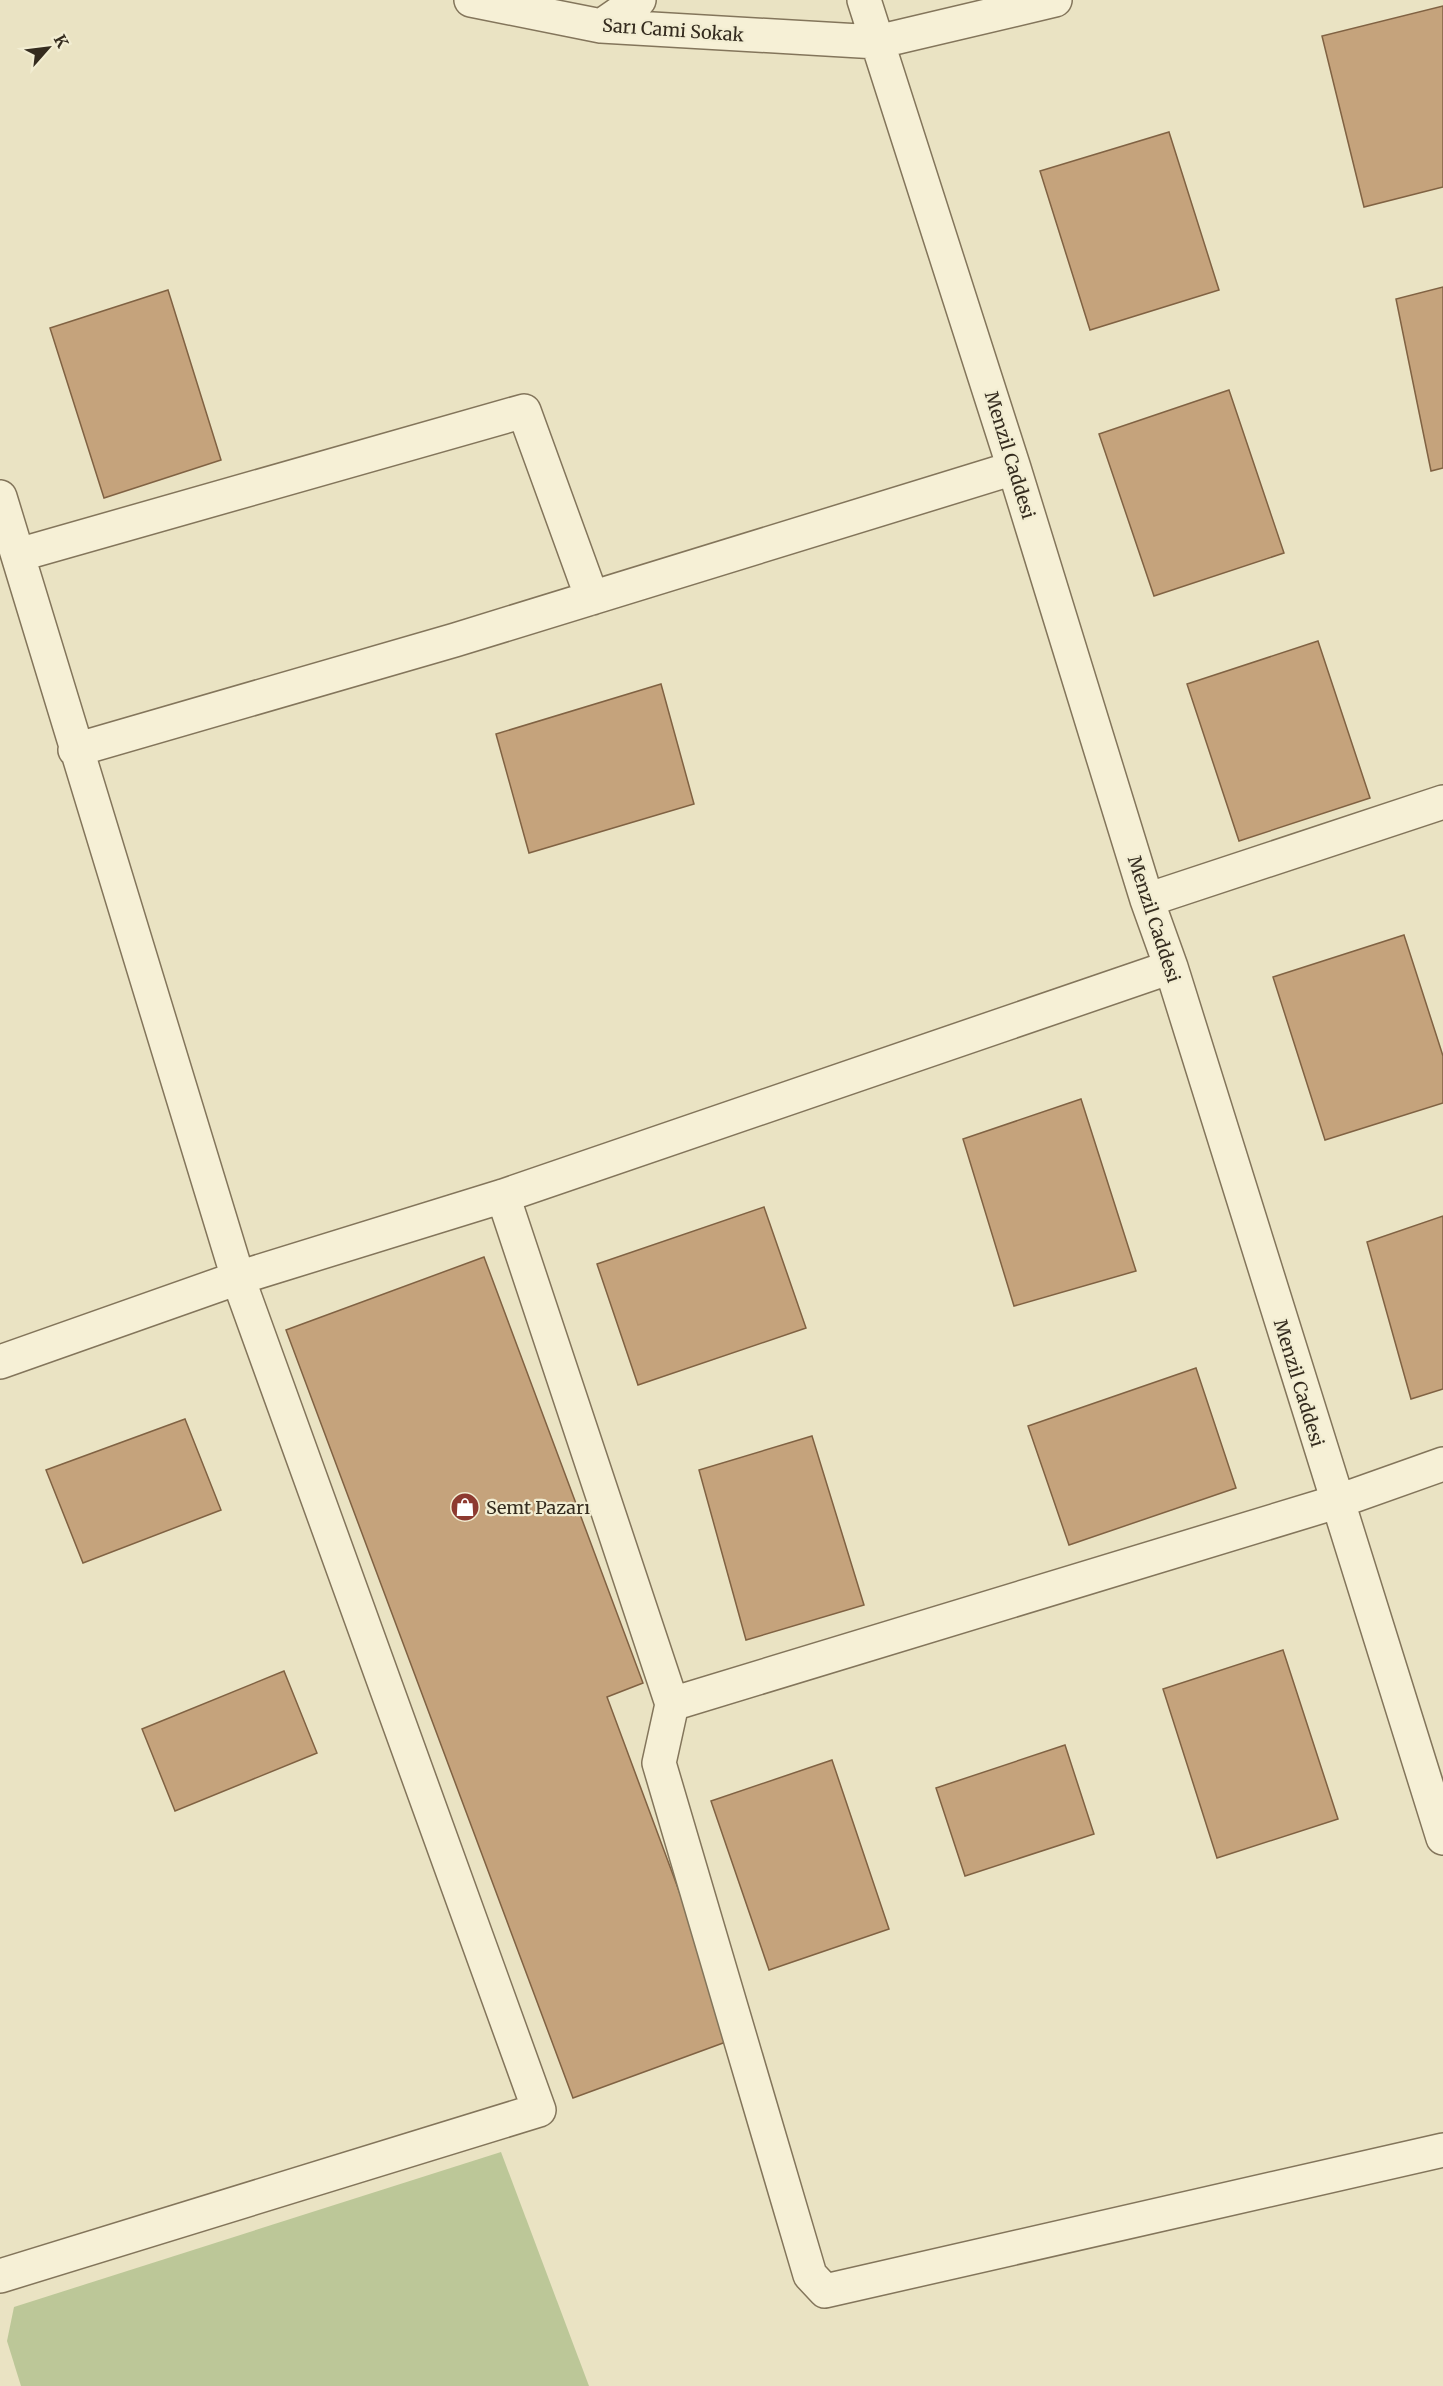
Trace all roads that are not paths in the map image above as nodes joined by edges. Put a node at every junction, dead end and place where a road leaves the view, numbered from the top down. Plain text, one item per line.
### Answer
1 (471, 0) edge
2 (639, 0) edge
3 (864, 0) edge
4 (1055, 0) edge
5 (601, 26) junction
6 (877, 42) junction
7 (1014, 468) junction
8 (0, 497) edge
9 (18, 555) junction
10 (592, 598) junction
11 (75, 750) junction
12 (1443, 802) edge
13 (1147, 900) junction
14 (1171, 967) junction
15 (503, 1196) junction
16 (238, 1278) junction
17 (0, 1362) edge
18 (1443, 1464) edge
19 (1336, 1502) junction
20 (672, 1704) junction
21 (1443, 1838) edge
22 (1443, 2150) edge
23 (0, 2276) edge

1 - 5 street, Sarı Cami Sokak
2 - 5 street
3 - 6 street, Menzil Caddesi
4 - 6 street, Sarı Cami Sokak
5 - 6 street, Sarı Cami Sokak
6 - 7 street, Menzil Caddesi
7 - 10 street
7 - 13 street, Menzil Caddesi
8 - 9 street
9 - 10 street
9 - 11 street
10 - 11 street
11 - 16 street
12 - 13 street
13 - 14 street, Menzil Caddesi
14 - 15 street
14 - 19 street, Menzil Caddesi
15 - 16 street
15 - 20 street
16 - 17 street
16 - 23 street
18 - 19 street
19 - 20 street
19 - 21 street, Menzil Caddesi
20 - 22 street

